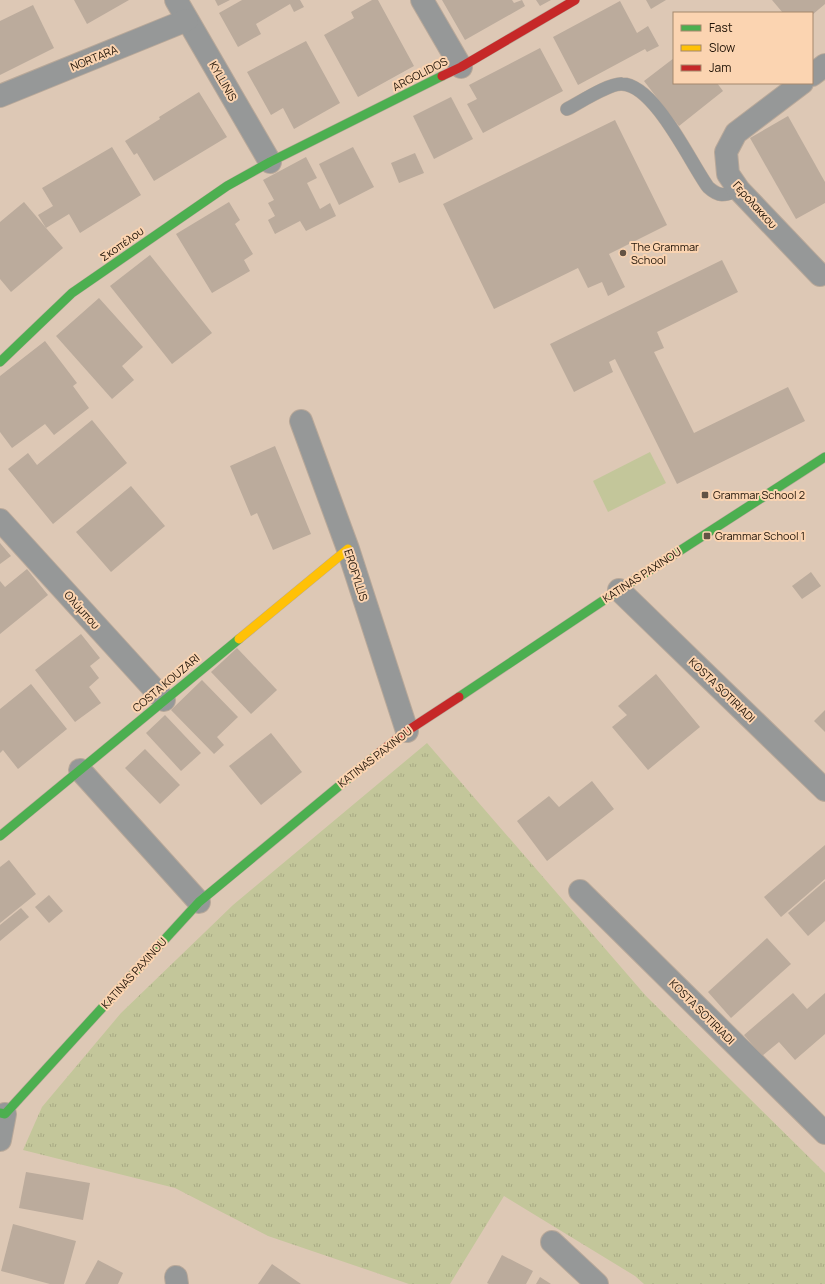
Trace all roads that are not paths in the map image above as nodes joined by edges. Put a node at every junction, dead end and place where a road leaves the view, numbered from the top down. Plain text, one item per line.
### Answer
1 (176, 0) edge
2 (422, 0) edge
3 (575, 0) edge
4 (187, 20) junction
5 (825, 66) edge
6 (461, 67) junction
7 (813, 74) edge
8 (801, 84) edge
9 (0, 96) edge
10 (567, 110) dead end
11 (270, 162) junction
12 (739, 190) junction
13 (820, 275) dead end
14 (0, 362) edge
15 (301, 421) dead end
16 (825, 457) edge
17 (0, 520) edge
18 (348, 549) junction
19 (619, 590) junction
20 (164, 700) junction
21 (407, 731) junction
22 (80, 770) junction
23 (825, 790) edge
24 (2, 830) edge
25 (580, 891) dead end
26 (199, 902) junction
27 (2, 1114) edge
28 (825, 1133) edge
29 (0, 1140) edge
30 (552, 1242) dead end
31 (597, 1284) edge

1 - 4 street, KYLLINIS
2 - 6 street
3 - 6 street, ARGOLIDOS
4 - 9 street, NORTARA
4 - 11 street, KYLLINIS
5 - 7 street
6 - 11 street, ARGOLIDOS
8 - 12 street, Γερολακκου
10 - 12 lane
11 - 14 street, Σκοπέλου
12 - 13 street, Γερολακκου
15 - 18 street, EROFYLLIS
16 - 19 street, KATINAS PAXINOU
17 - 20 street, Ολύμπου
18 - 20 street, COSTA KOUZARI
18 - 21 street, EROFYLLIS
19 - 21 street, KATINAS PAXINOU
19 - 23 street, KOSTA SOTIRIADI
20 - 22 street, COSTA KOUZARI
21 - 26 street, KATINAS PAXINOU
22 - 24 street, COSTA KOUZARI
22 - 26 street
25 - 28 street, KOSTA SOTIRIADI
26 - 27 street, KATINAS PAXINOU
27 - 29 street, KATINAS PAXINOU
30 - 31 street

